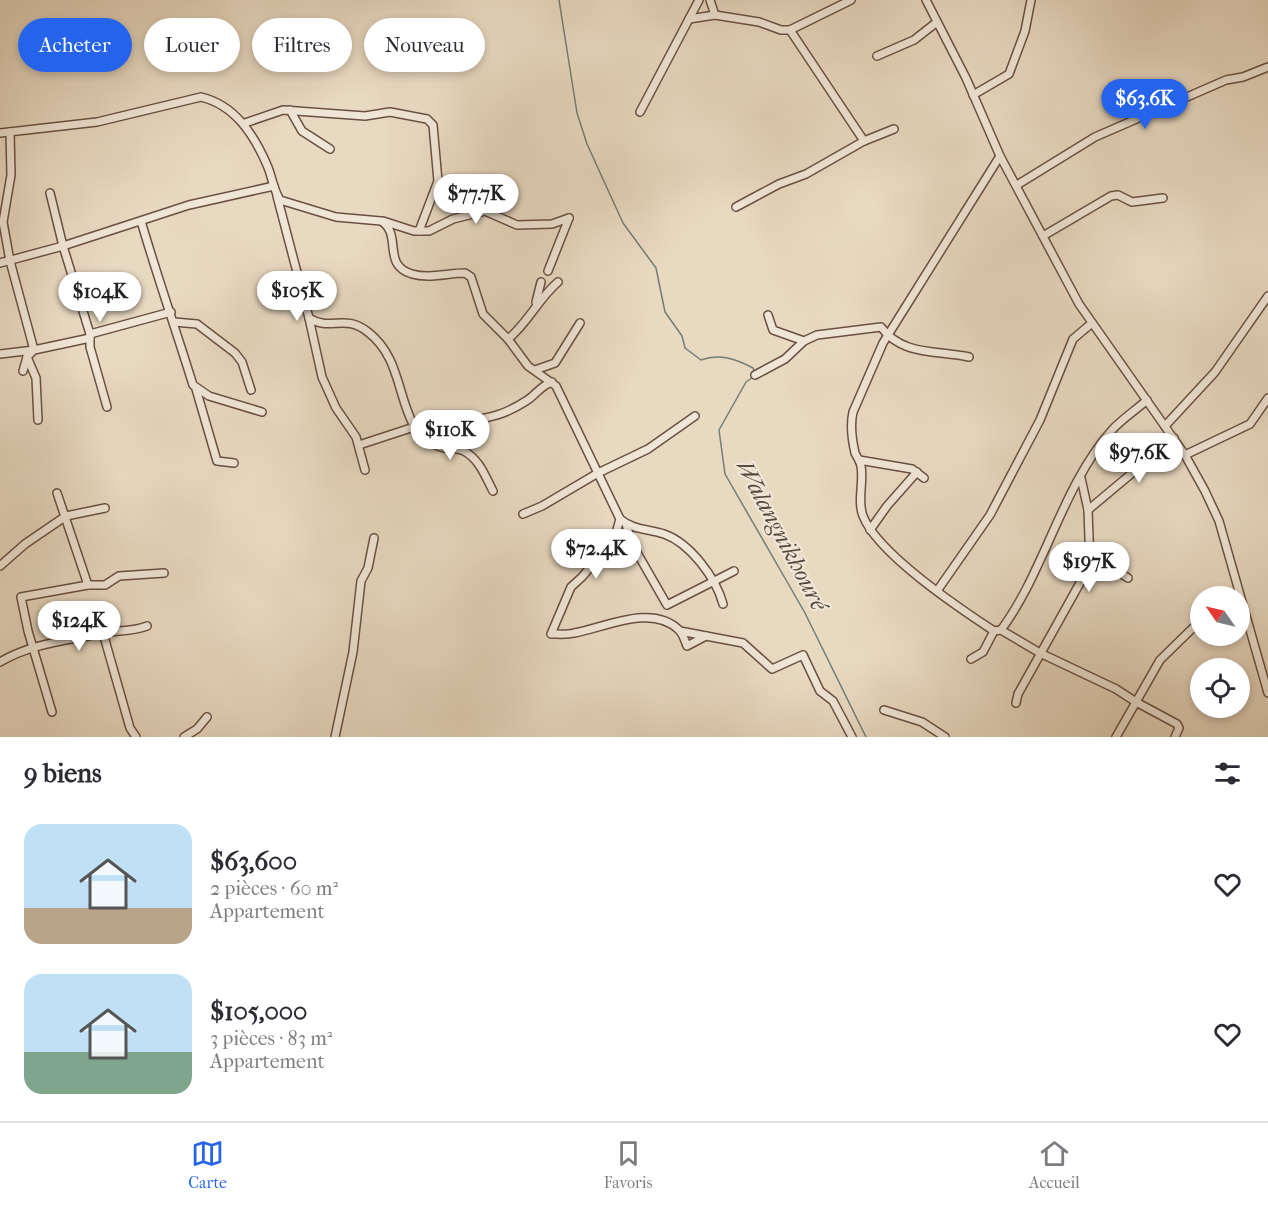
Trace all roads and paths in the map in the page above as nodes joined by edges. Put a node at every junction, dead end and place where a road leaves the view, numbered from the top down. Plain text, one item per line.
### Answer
1 (699, 0) edge
2 (710, 0) edge
3 (851, 0) edge
4 (926, 0) edge
5 (1031, 0) edge
6 (715, 15) junction
7 (689, 19) junction
8 (937, 22) junction
9 (790, 30) junction
10 (877, 56) dead end
11 (1268, 67) edge
12 (973, 95) junction
13 (290, 110) junction
14 (640, 112) dead end
15 (245, 123) junction
16 (894, 129) dead end
17 (10, 132) junction
18 (0, 133) edge
19 (864, 141) junction
20 (330, 149) dead end
21 (1000, 156) junction
22 (1017, 185) junction
23 (275, 190) junction
24 (50, 193) dead end
25 (1163, 198) dead end
26 (736, 207) dead end
27 (141, 221) junction
28 (381, 221) junction
29 (419, 231) junction
30 (1043, 236) junction
31 (63, 246) junction
32 (10, 261) junction
33 (0, 263) edge
34 (548, 271) dead end
35 (541, 282) dead end
36 (558, 282) dead end
37 (1268, 296) edge
38 (535, 307) junction
39 (171, 312) junction
40 (768, 315) dead end
41 (309, 318) junction
42 (174, 322) junction
43 (580, 323) dead end
44 (1092, 323) junction
45 (90, 336) junction
46 (508, 339) junction
47 (885, 340) junction
48 (804, 341) junction
49 (34, 350) junction
50 (0, 354) edge
51 (27, 357) junction
52 (969, 357) dead end
53 (23, 370) dead end
54 (535, 370) junction
55 (755, 375) dead end
56 (552, 382) junction
57 (196, 389) junction
58 (251, 390) dead end
59 (1268, 398) edge
60 (1147, 400) junction
61 (106, 407) dead end
62 (262, 412) dead end
63 (695, 416) dead end
64 (38, 420) dead end
65 (468, 421) dead end
66 (1165, 426) junction
67 (414, 427) junction
68 (1174, 438) junction
69 (359, 446) junction
70 (1185, 455) junction
71 (859, 460) junction
72 (234, 463) dead end
73 (364, 470) dead end
74 (598, 473) junction
75 (1081, 478) junction
76 (493, 492) dead end
77 (57, 493) dead end
78 (105, 508) dead end
79 (1088, 510) junction
80 (523, 514) dead end
81 (66, 516) junction
82 (623, 521) junction
83 (870, 530) junction
84 (374, 538) dead end
85 (1089, 553) junction
86 (0, 566) edge
87 (734, 571) dead end
88 (164, 573) dead end
89 (1128, 578) dead end
90 (713, 583) junction
91 (88, 585) junction
92 (1234, 586) edge
93 (937, 591) junction
94 (723, 604) dead end
95 (147, 626) dead end
96 (998, 630) junction
97 (1190, 630) edge
98 (680, 631) junction
99 (103, 633) junction
100 (706, 636) junction
101 (1250, 638) edge
102 (32, 646) junction
103 (1040, 653) junction
104 (971, 659) dead end
105 (0, 662) edge
106 (1268, 693) edge
107 (1136, 702) junction
108 (1016, 704) dead end
109 (884, 710) dead end
110 (52, 712) dead end
111 (207, 717) dead end
112 (136, 737) edge
113 (184, 737) edge
114 (335, 737) edge
115 (852, 737) edge
116 (945, 737) edge
117 (1116, 737) edge
118 (1174, 737) edge

1 - 7 street
2 - 6 street
3 - 9 street
4 - 8 street
5 - 12 street
6 - 7 street
6 - 9 street
7 - 14 street
8 - 10 street
8 - 12 street
9 - 19 street
11 - 22 street
12 - 21 street
13 - 15 street
13 - 20 street
13 - 29 street
15 - 17 street
15 - 23 street
16 - 19 street
17 - 18 street
17 - 32 street
19 - 26 street
21 - 22 street
21 - 47 street
22 - 30 street
23 - 27 street
23 - 28 street
23 - 41 street
24 - 31 street
25 - 30 street
27 - 31 street
27 - 39 street
28 - 29 street
28 - 46 street
29 - 34 street
30 - 44 street
31 - 32 street
31 - 45 street
32 - 33 street
32 - 49 street
35 - 38 street
36 - 38 street
37 - 66 street
38 - 46 street
39 - 42 street
39 - 45 street
40 - 48 street
41 - 67 street
41 - 69 street
42 - 57 street
42 - 58 street
43 - 54 street
44 - 60 street
44 - 93 street
45 - 49 street
45 - 61 street
46 - 54 street
47 - 48 street
47 - 52 street
47 - 71 street
48 - 55 street
49 - 50 street
49 - 51 street
51 - 53 street
51 - 64 street
54 - 56 street
56 - 65 street
56 - 74 street
57 - 62 street
57 - 72 street
59 - 70 street
60 - 66 street
60 - 75 street
63 - 74 street
66 - 68 street
67 - 69 street
67 - 76 street
68 - 70 street
68 - 79 street
69 - 73 street
70 - 92 street
71 - 83 street
71 - 83 street
74 - 80 street
74 - 82 street
75 - 79 street
75 - 96 street
77 - 81 street
78 - 81 street
79 - 85 street
81 - 86 street
81 - 91 street
82 - 90 street
82 - 90 street
82 - 98 street
83 - 93 street
84 - 114 street
85 - 89 street
85 - 103 street
87 - 90 street
88 - 91 street
90 - 94 street
91 - 102 street
93 - 96 street
95 - 99 street
96 - 103 street
96 - 104 street
97 - 107 street
98 - 100 street
98 - 100 street
99 - 102 street
99 - 112 street
100 - 115 street
101 - 106 street
102 - 105 street
102 - 110 street
103 - 107 street
103 - 108 street
107 - 117 street
107 - 118 street
109 - 116 street
111 - 113 street

